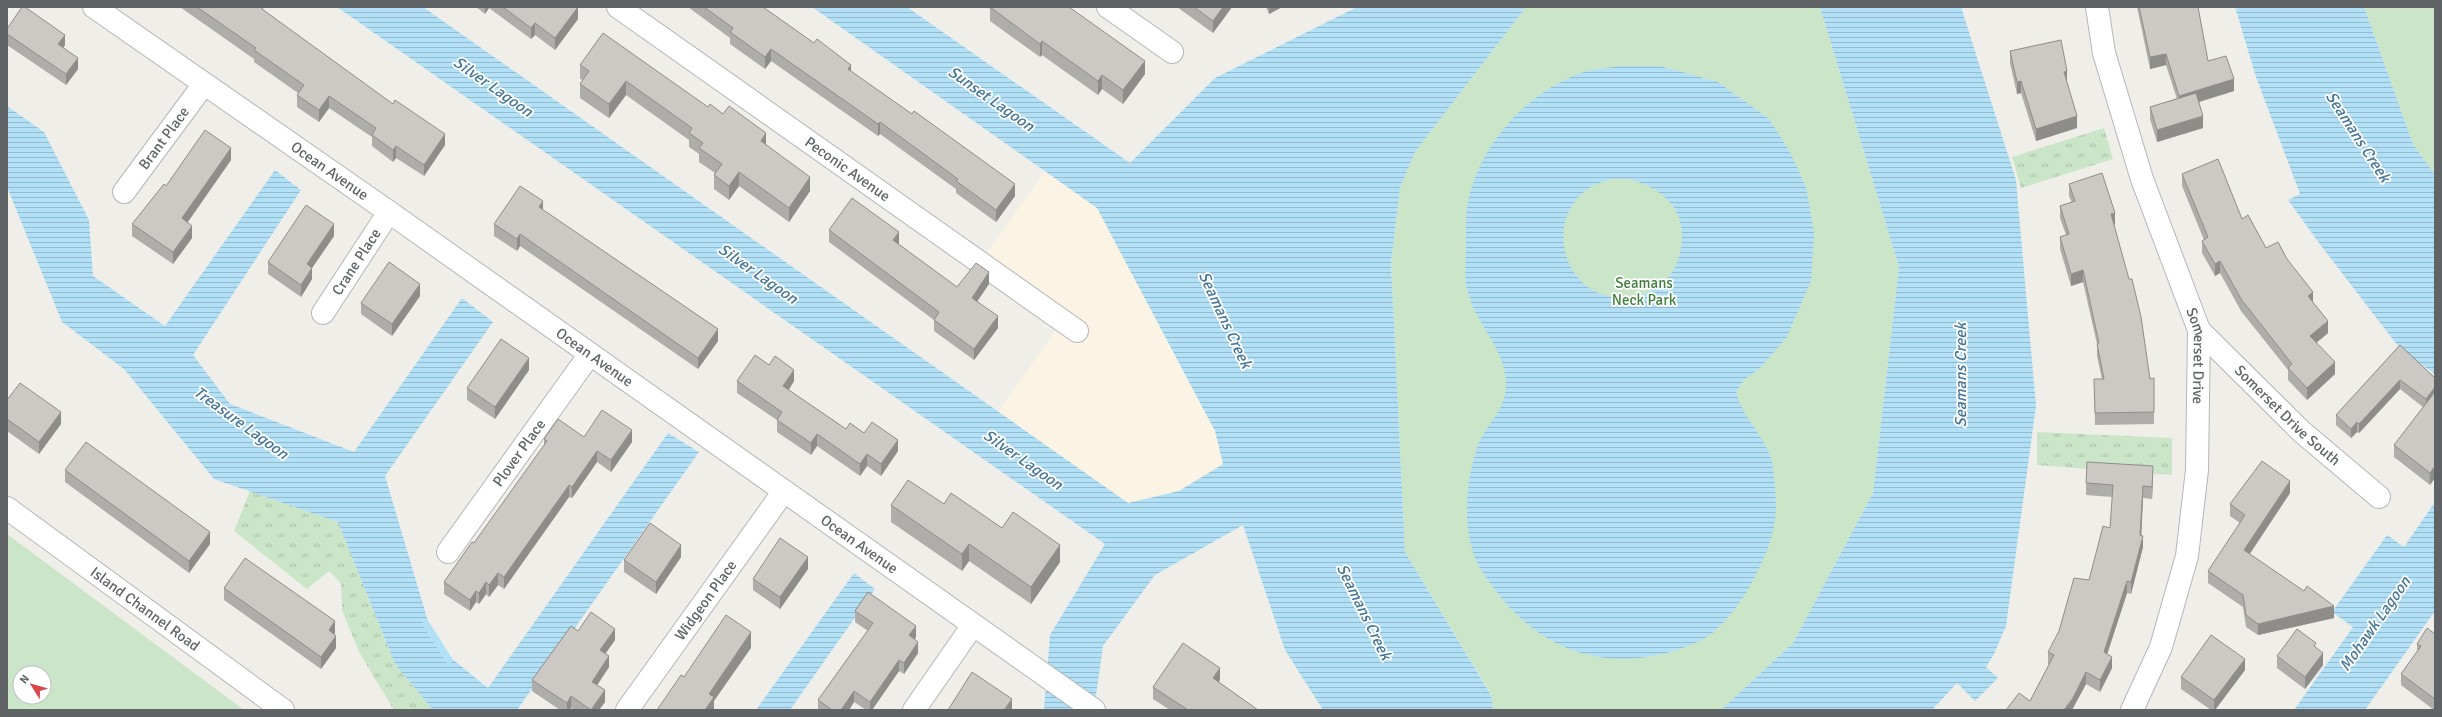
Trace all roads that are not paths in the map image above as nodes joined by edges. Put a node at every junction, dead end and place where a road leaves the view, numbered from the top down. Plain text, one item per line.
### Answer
1 (94, 7) edge
2 (618, 7) edge
3 (1108, 7) edge
4 (2097, 7) edge
5 (1172, 52) dead end
6 (204, 84) junction
7 (124, 192) dead end
8 (389, 212) junction
9 (323, 312) dead end
10 (2199, 330) junction
11 (1077, 331) dead end
12 (590, 354) junction
13 (784, 491) junction
14 (2379, 497) dead end
15 (7, 508) edge
16 (448, 552) dead end
17 (973, 625) junction
18 (283, 710) edge
19 (627, 710) edge
20 (914, 710) edge
21 (1094, 710) edge
22 (2132, 710) edge

1 - 6 street, Ocean Avenue
2 - 11 street, Peconic Avenue
3 - 5 street
4 - 10 street, Somerset Drive
6 - 7 street, Brant Place
6 - 8 street, Ocean Avenue
8 - 9 street, Crane Place
8 - 12 street, Ocean Avenue
10 - 14 street, Somerset Drive South
10 - 22 street, Somerset Drive
12 - 13 street, Ocean Avenue
12 - 16 street, Plover Place
13 - 17 street, Ocean Avenue
13 - 19 street, Widgeon Place
15 - 18 street, Island Channel Road
17 - 20 street
17 - 21 street, Ocean Avenue

